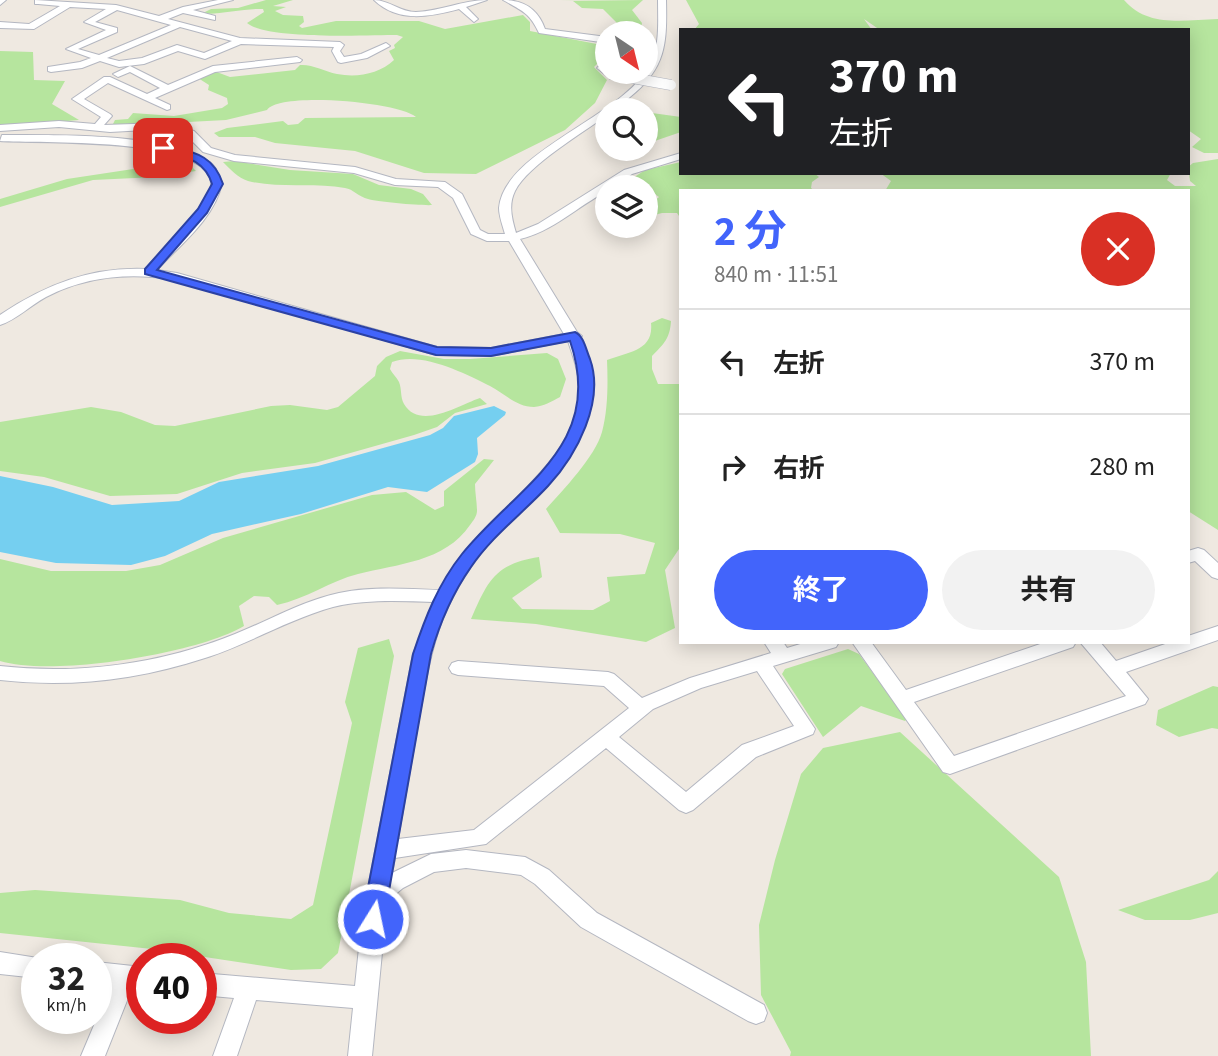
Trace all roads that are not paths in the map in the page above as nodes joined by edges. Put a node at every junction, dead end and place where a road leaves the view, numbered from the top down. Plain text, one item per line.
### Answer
1 (40, 0) edge
2 (229, 0) edge
3 (378, 0) edge
4 (483, 0) edge
5 (662, 0) edge
6 (72, 2) edge
7 (505, 4) edge
8 (460, 6) junction
9 (116, 7) junction
10 (183, 10) junction
11 (212, 18) dead end
12 (160, 19) junction
13 (474, 19) dead end
14 (180, 24) junction
15 (0, 25) edge
16 (595, 39) edge
17 (240, 41) junction
18 (386, 46) dead end
19 (101, 58) junction
20 (297, 60) dead end
21 (51, 69) dead end
22 (107, 79) junction
23 (658, 83) edge
24 (676, 86) edge
25 (169, 89) junction
26 (146, 98) junction
27 (623, 98) edge
28 (167, 107) dead end
29 (595, 121) edge
30 (0, 128) edge
31 (97, 128) junction
32 (0, 138) edge
33 (679, 157) edge
34 (626, 175) edge
35 (595, 193) edge
36 (512, 238) junction
37 (149, 271) junction
38 (0, 321) edge
39 (575, 336) junction
40 (1190, 556) edge
41 (1218, 573) edge
42 (443, 596) junction
43 (1218, 633) edge
44 (1190, 643) edge
45 (817, 644) edge
46 (862, 644) edge
47 (1061, 644) edge
48 (1091, 644) edge
49 (1186, 644) edge
50 (778, 650) edge
51 (762, 664) junction
52 (458, 668) dead end
53 (1113, 669) junction
54 (0, 673) edge
55 (902, 699) junction
56 (641, 708) junction
57 (605, 736) junction
58 (386, 850) junction
59 (377, 896) junction
60 (0, 963) edge
61 (21, 965) edge
62 (217, 986) edge
63 (248, 989) junction
64 (126, 992) edge
65 (364, 998) junction
66 (756, 1013) dead end
67 (93, 1056) edge
68 (225, 1056) edge
69 (360, 1056) edge

1 - 6 street
2 - 10 street
3 - 8 street
4 - 8 street
5 - 27 street
6 - 9 street
6 - 15 street
7 - 16 street
8 - 13 street
9 - 12 street
9 - 19 street
10 - 11 street
10 - 12 street
12 - 14 street
14 - 17 street
14 - 19 street
17 - 18 street
17 - 19 street
19 - 21 street
20 - 25 street
22 - 25 street
22 - 26 street
22 - 31 street
23 - 24 street, bridge
25 - 26 street
26 - 28 street
29 - 36 street
30 - 31 street
31 - 36 street
32 - 37 street
33 - 34 street
35 - 36 street
36 - 39 street
37 - 38 street
37 - 39 street
39 - 42 street
40 - 41 street
42 - 54 street
42 - 58 street
43 - 44 street
45 - 50 street
46 - 55 street
47 - 55 street
48 - 53 street
49 - 53 street
50 - 51 street
51 - 56 street
51 - 57 street
52 - 56 street
53 - 55 street
56 - 57 street
57 - 58 street
58 - 59 street
59 - 65 street
59 - 66 street
60 - 61 street
62 - 63 street
63 - 65 street
63 - 68 street
64 - 67 street
65 - 69 street

